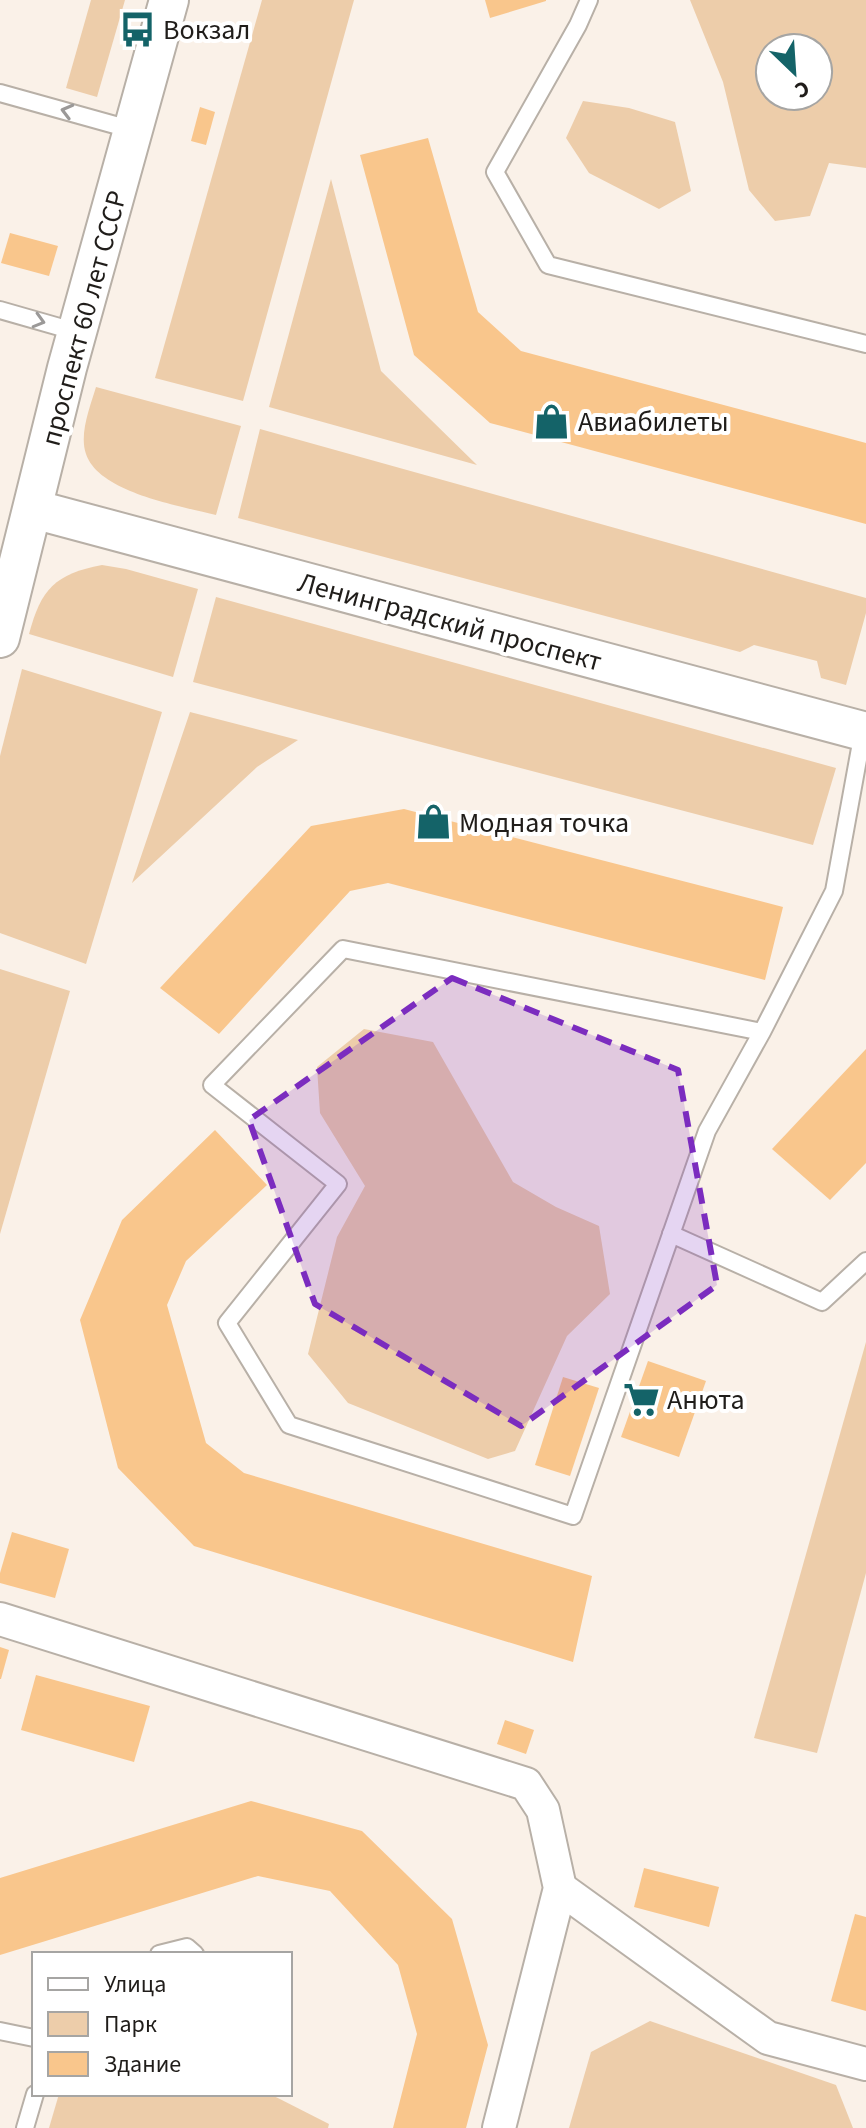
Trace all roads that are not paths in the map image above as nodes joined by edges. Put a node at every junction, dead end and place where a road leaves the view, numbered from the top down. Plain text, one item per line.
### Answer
1 (169, 0) edge
2 (589, 0) edge
3 (0, 93) edge
4 (133, 130) junction
5 (0, 310) edge
6 (77, 332) junction
7 (866, 344) edge
8 (33, 509) junction
9 (0, 638) edge
10 (865, 728) edge
11 (762, 1032) junction
12 (671, 1234) junction
13 (866, 1261) edge
14 (0, 1619) edge
15 (560, 1888) junction
16 (167, 1952) edge
17 (193, 1952) edge
18 (0, 2031) edge
19 (32, 2038) edge
20 (866, 2064) edge
21 (34, 2096) edge
22 (25, 2128) edge
23 (499, 2128) edge

1 - 4 street, проспект 60 лет СССР
2 - 7 lane
4 -> 3 lane
4 - 6 street, проспект 60 лет СССР
5 -> 6 lane
6 - 8 street, проспект 60 лет СССР
8 - 9 street, проспект 60 лет СССР
8 - 10 street, Ленинградский проспект
10 - 11 lane
11 - 12 lane
11 - 12 lane
12 - 13 lane
14 - 15 street
15 - 20 street
15 - 23 street
16 - 17 lane
18 - 19 lane
21 - 22 lane

